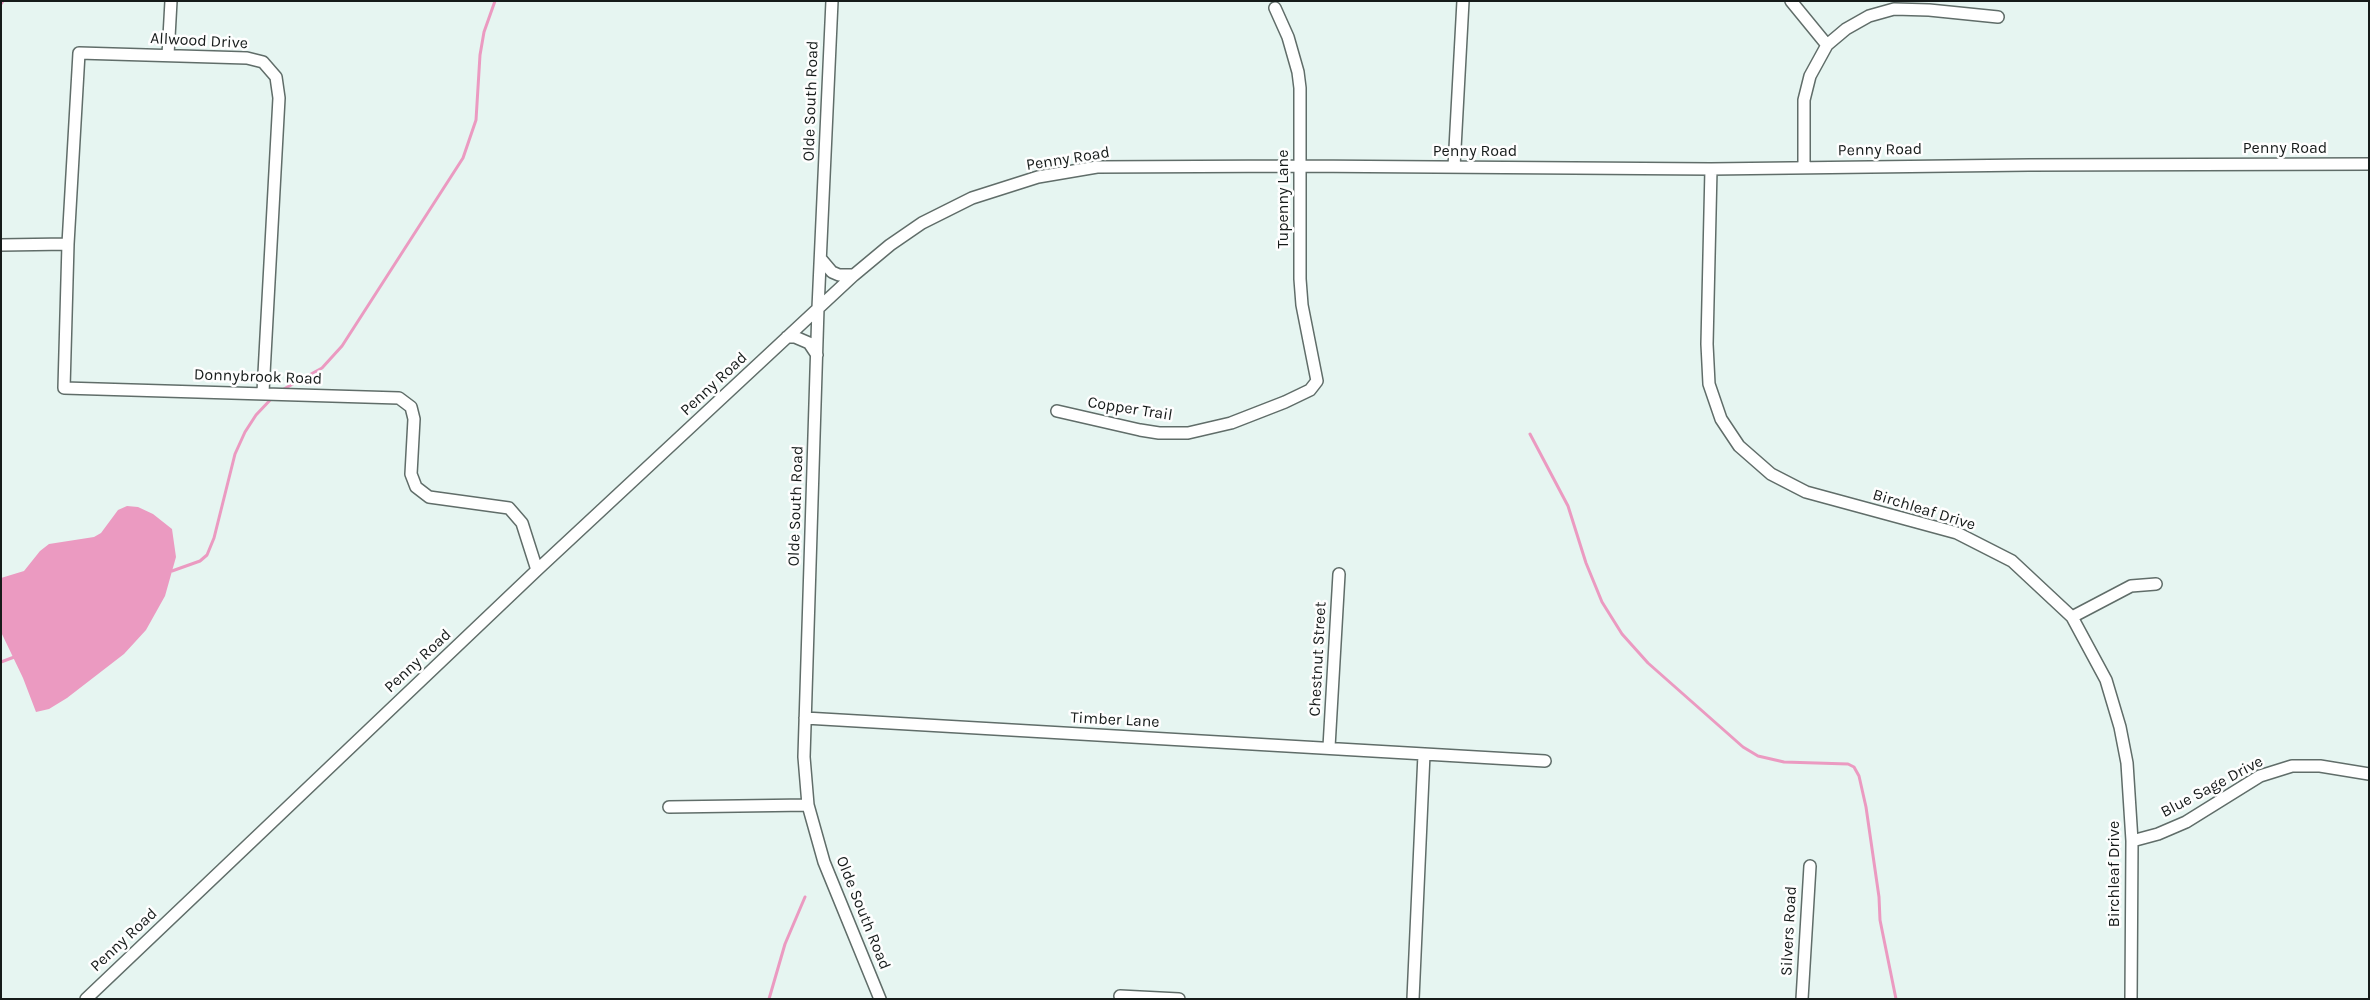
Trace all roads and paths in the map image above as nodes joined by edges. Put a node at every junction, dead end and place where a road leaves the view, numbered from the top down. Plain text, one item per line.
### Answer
1 (171, 1) edge
2 (832, 1) edge
3 (1463, 1) edge
4 (1791, 1) edge
5 (1930, 5) edge
6 (1275, 8) dead end
7 (1998, 17) dead end
8 (1827, 45) junction
9 (168, 54) junction
10 (2369, 164) edge
11 (1299, 166) junction
12 (1454, 166) junction
13 (1804, 167) junction
14 (1711, 169) junction
15 (68, 244) junction
16 (1, 246) edge
17 (821, 259) junction
18 (854, 275) junction
19 (818, 308) junction
20 (787, 337) junction
21 (817, 355) junction
22 (1310, 390) joint
23 (263, 392) junction
24 (1057, 411) dead end
25 (538, 570) junction
26 (1339, 574) dead end
27 (2156, 584) dead end
28 (2072, 617) junction
29 (805, 718) junction
30 (1329, 747) junction
31 (1424, 754) junction
32 (1545, 761) dead end
33 (2369, 774) edge
34 (808, 805) junction
35 (669, 807) dead end
36 (2132, 841) junction
37 (1810, 866) dead end
38 (1120, 996) dead end
39 (86, 999) edge
40 (880, 999) edge
41 (1179, 999) edge
42 (1413, 999) edge
43 (1802, 999) edge
44 (2131, 999) edge

1 - 9 street
2 - 17 street, Olde South Road
3 - 12 street
4 - 8 street
5 - 7 street
5 - 8 street
6 - 11 street, Tupenny Lane
8 - 13 street
9 - 15 street, Allwood Drive
9 - 23 street, Allwood Drive
10 - 13 street, Penny Road
11 - 12 street, Penny Road
11 - 18 street, Penny Road
11 - 22 street, Tupenny Lane
12 - 14 street, Penny Road
13 - 14 street, Penny Road
14 - 28 street, Birchleaf Drive
15 - 16 street
15 - 23 street, Donnybrook Road
17 - 18 street
17 - 19 street, Olde South Road
18 - 19 street, Penny Road
19 - 20 street, Penny Road
19 - 21 street, Olde South Road
20 - 21 street
20 - 25 street, Penny Road
21 - 29 street, Olde South Road
22 - 24 street, Copper Trail
23 - 25 street, Donnybrook Road
25 - 39 street, Penny Road
26 - 30 street, Chestnut Street
27 - 28 street
28 - 36 street, Birchleaf Drive
29 - 30 street, Timber Lane
29 - 34 street, Olde South Road
30 - 31 street, Timber Lane
31 - 32 street, Timber Lane
31 - 42 street
33 - 36 street, Blue Sage Drive
34 - 35 street
34 - 40 street, Olde South Road
36 - 44 street, Birchleaf Drive
37 - 43 street, Silvers Road
38 - 41 street

